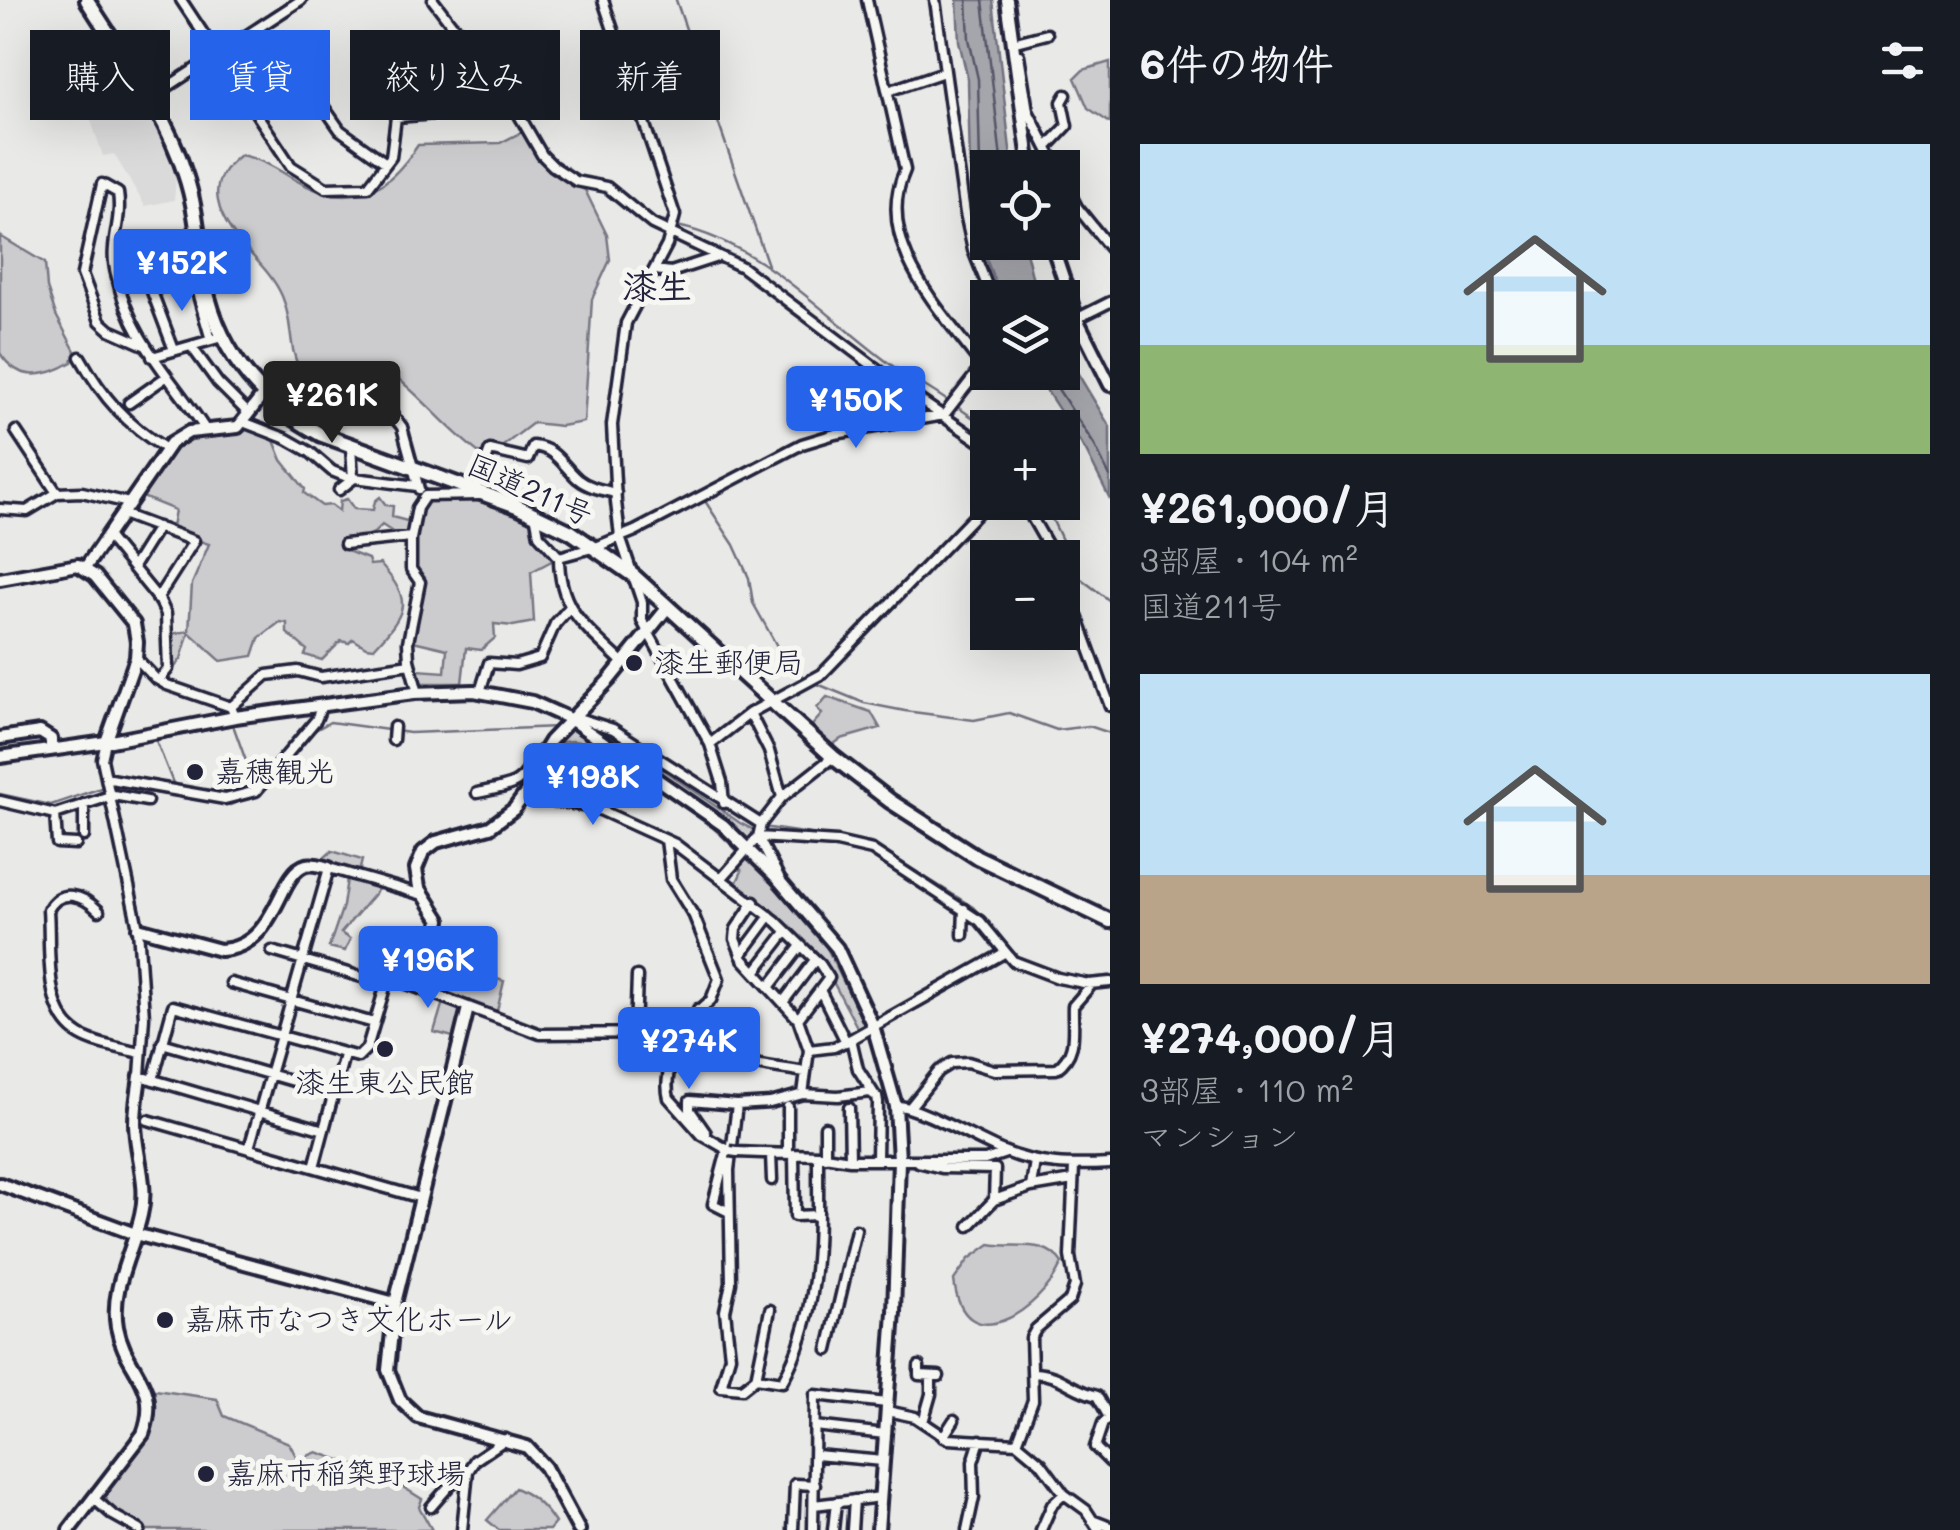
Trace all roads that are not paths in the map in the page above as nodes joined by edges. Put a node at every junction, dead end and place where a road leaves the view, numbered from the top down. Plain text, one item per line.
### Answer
1 (87, 0) edge
2 (181, 0) edge
3 (301, 0) edge
4 (433, 0) edge
5 (602, 0) edge
6 (867, 0) edge
7 (936, 0) edge
8 (1007, 0) edge
9 (105, 30) edge
10 (202, 30) edge
11 (255, 30) edge
12 (458, 30) edge
13 (1047, 34) dead end
14 (1012, 43) junction
15 (944, 72) junction
16 (888, 92) junction
17 (1066, 95) dead end
18 (330, 116) edge
19 (158, 120) edge
20 (261, 120) edge
21 (396, 120) edge
22 (522, 120) edge
23 (1047, 147) junction
24 (1027, 150) edge
25 (1048, 150) edge
26 (386, 163) junction
27 (96, 212) junction
28 (1080, 212) edge
29 (121, 217) junction
30 (670, 234) junction
31 (1110, 248) edge
32 (717, 257) junction
33 (655, 270) junction
34 (149, 271) junction
35 (198, 274) junction
36 (118, 277) junction
37 (985, 280) edge
38 (1110, 302) edge
39 (1080, 317) edge
40 (1080, 327) edge
41 (216, 338) junction
42 (144, 345) junction
43 (192, 346) junction
44 (970, 348) edge
45 (174, 350) junction
46 (80, 357) dead end
47 (152, 357) junction
48 (166, 377) junction
49 (970, 382) edge
50 (387, 383) dead end
51 (1110, 385) edge
52 (263, 394) junction
53 (129, 403) dead end
54 (944, 415) junction
55 (246, 418) junction
56 (205, 429) junction
57 (16, 431) dead end
58 (970, 434) edge
59 (352, 446) junction
60 (166, 448) junction
61 (411, 468) junction
62 (353, 478) junction
63 (417, 486) junction
64 (338, 490) dead end
65 (480, 492) junction
66 (58, 493) junction
67 (616, 493) junction
68 (425, 496) junction
69 (125, 508) junction
70 (0, 509) edge
71 (535, 514) junction
72 (971, 520) edge
73 (158, 527) junction
74 (107, 536) junction
75 (411, 537) junction
76 (620, 537) junction
77 (344, 544) dead end
78 (596, 547) junction
79 (559, 557) junction
80 (132, 567) junction
81 (85, 568) junction
82 (634, 576) junction
83 (0, 579) edge
84 (158, 598) junction
85 (668, 607) junction
86 (569, 608) junction
87 (1080, 624) edge
88 (648, 633) junction
89 (136, 658) junction
90 (623, 663) junction
91 (410, 664) junction
92 (158, 680) junction
93 (480, 692) junction
94 (418, 693) junction
95 (770, 702) junction
96 (322, 705) junction
97 (1110, 706) edge
98 (233, 712) junction
99 (750, 713) junction
100 (573, 718) junction
101 (394, 727) dead end
102 (0, 738) edge
103 (393, 740) dead end
104 (106, 742) junction
105 (710, 744) junction
106 (51, 750) junction
107 (0, 757) edge
108 (541, 757) junction
109 (833, 757) junction
110 (107, 782) junction
111 (477, 793) dead end
112 (110, 796) junction
113 (782, 797) junction
114 (524, 799) junction
115 (0, 801) edge
116 (147, 801) dead end
117 (724, 803) junction
118 (84, 804) junction
119 (55, 814) junction
120 (761, 824) junction
121 (84, 836) dead end
122 (758, 837) junction
123 (666, 840) junction
124 (76, 844) dead end
125 (749, 848) junction
126 (329, 868) junction
127 (721, 879) junction
128 (782, 884) junction
129 (424, 895) junction
130 (754, 902) junction
131 (964, 909) junction
132 (98, 911) dead end
133 (770, 916) junction
134 (1110, 921) edge
135 (138, 928) junction
136 (786, 932) junction
137 (963, 935) dead end
138 (800, 947) junction
139 (272, 951) dead end
140 (1004, 953) junction
141 (742, 955) junction
142 (303, 960) junction
143 (815, 960) junction
144 (756, 972) junction
145 (637, 976) dead end
146 (1110, 982) edge
147 (231, 983) dead end
148 (386, 984) junction
149 (1092, 984) junction
150 (770, 986) junction
151 (426, 990) junction
152 (820, 990) junction
153 (292, 1000) junction
154 (784, 1001) junction
155 (468, 1008) junction
156 (698, 1009) junction
157 (798, 1018) junction
158 (374, 1023) junction
159 (873, 1026) junction
160 (634, 1033) junction
161 (281, 1037) junction
162 (669, 1038) junction
163 (848, 1040) junction
164 (162, 1044) junction
165 (810, 1050) junction
166 (140, 1053) junction
167 (344, 1055) junction
168 (805, 1072) junction
169 (270, 1075) junction
170 (140, 1076) junction
171 (152, 1080) junction
172 (334, 1093) junction
173 (802, 1094) junction
174 (874, 1094) junction
175 (738, 1105) junction
176 (896, 1106) junction
177 (910, 1106) junction
178 (788, 1107) dead end
179 (849, 1108) dead end
180 (260, 1112) junction
181 (148, 1120) dead end
182 (826, 1127) dead end
183 (324, 1130) junction
184 (713, 1142) junction
185 (249, 1148) junction
186 (731, 1151) junction
187 (1006, 1152) junction
188 (772, 1154) junction
189 (791, 1154) junction
190 (822, 1156) junction
191 (877, 1159) junction
192 (850, 1160) junction
193 (904, 1160) junction
194 (1035, 1161) junction
195 (1110, 1164) edge
196 (314, 1167) junction
197 (1074, 1167) junction
198 (772, 1180) dead end
199 (1073, 1180) junction
200 (0, 1184) edge
201 (1031, 1187) junction
202 (420, 1198) junction
203 (994, 1200) junction
204 (730, 1212) junction
205 (818, 1215) junction
206 (969, 1226) dead end
207 (856, 1230) dead end
208 (135, 1234) junction
209 (396, 1303) junction
210 (770, 1310) dead end
211 (811, 1313) junction
212 (834, 1319) junction
213 (828, 1350) dead end
214 (919, 1366) dead end
215 (1034, 1374) junction
216 (756, 1378) junction
217 (887, 1407) junction
218 (1110, 1419) edge
219 (954, 1420) dead end
220 (922, 1422) junction
221 (815, 1426) junction
222 (885, 1434) junction
223 (943, 1437) junction
224 (506, 1439) junction
225 (980, 1440) junction
226 (1018, 1443) junction
227 (816, 1455) junction
228 (882, 1461) junction
229 (1110, 1462) edge
230 (468, 1471) junction
231 (815, 1484) junction
232 (1064, 1494) junction
233 (881, 1496) junction
234 (93, 1498) junction
235 (854, 1500) junction
236 (836, 1502) junction
237 (814, 1505) junction
238 (432, 1507) dead end
239 (1092, 1520) junction
240 (1110, 1527) edge
241 (69, 1530) edge
242 (140, 1530) edge
243 (462, 1530) edge
244 (580, 1530) edge
245 (793, 1530) edge
246 (813, 1530) edge
247 (833, 1530) edge
248 (852, 1530) edge
249 (878, 1530) edge
250 (967, 1530) edge
251 (1041, 1530) edge
252 (1098, 1530) edge

1 - 9 highway, 国道211号
2 - 10 street
3 - 11 street
4 - 12 street
5 - 30 street
6 - 16 street
7 - 15 street
8 - 14 street
13 - 14 street
14 - 23 street
14 - 24 street
15 - 16 street
15 - 37 street
16 - 44 street
17 - 23 street
18 - 26 street
19 - 35 highway, 国道211号
20 - 26 street
21 - 26 street
22 - 30 street
23 - 25 street
27 - 29 street
27 - 29 street
27 - 42 street
28 - 31 street
29 - 36 street
30 - 32 street
30 - 33 street
32 - 33 street
32 - 54 street
33 - 67 street
34 - 35 street
34 - 36 street
34 - 45 street
35 - 41 highway, 国道211号
36 - 42 street
38 - 39 street
40 - 51 street
41 - 43 street
41 - 52 highway, 国道211号
42 - 47 street
43 - 45 street
43 - 55 street
45 - 47 street
46 - 60 street
47 - 48 street
48 - 53 street
48 - 56 street
49 - 54 street
50 - 61 street
52 - 55 street
52 - 59 highway, 国道211号
54 - 58 street
54 - 76 street
55 - 56 street
55 - 62 street
56 - 60 street
57 - 66 street
59 - 61 highway, 国道211号
59 - 62 street
60 - 69 street
61 - 63 street
61 - 65 highway, 国道211号
62 - 63 street
62 - 64 street
63 - 68 street
65 - 67 street
65 - 68 street
65 - 71 highway, 国道211号
66 - 69 street
66 - 70 street
67 - 76 street
68 - 75 street
69 - 73 street
69 - 74 street
71 - 78 highway, 国道211号
71 - 79 street
72 - 95 street
73 - 80 street
73 - 84 street
74 - 80 street
74 - 81 street
75 - 77 street
75 - 91 street
76 - 78 street
76 - 82 street
78 - 79 street
78 - 82 highway, 国道211号
79 - 86 street
80 - 84 street
81 - 83 street
81 - 89 street
82 - 85 highway, 国道211号
82 - 88 street
84 - 92 street
85 - 88 street
85 - 95 highway, 国道211号
86 - 90 street
86 - 93 street
87 - 97 street
88 - 90 street
88 - 105 street
89 - 92 street
89 - 104 street
90 - 100 street
91 - 94 street
91 - 98 street
92 - 98 street
93 - 94 street
93 - 100 street
94 - 96 street
95 - 99 street
95 - 109 highway, 国道211号
96 - 98 street
96 - 110 street
98 - 104 street
99 - 105 street
99 - 113 street
100 - 108 street
100 - 117 street
100 - 125 street
101 - 103 street
102 - 106 street
104 - 106 street
104 - 110 street
105 - 117 street
106 - 107 street
108 - 111 street
108 - 114 street
109 - 113 street
109 - 134 highway, 国道211号
110 - 112 street
112 - 116 street
112 - 118 street
112 - 135 street
113 - 120 street
114 - 123 street
114 - 129 street
115 - 119 street
117 - 120 street
118 - 119 street
118 - 121 street
119 - 124 street
120 - 122 street
122 - 125 street
122 - 128 street
122 - 131 street
123 - 127 street
123 - 156 street
125 - 127 street
125 - 128 street
126 - 129 street
126 - 135 street
126 - 142 street
127 - 130 street
128 - 159 street
129 - 151 street
130 - 133 street
130 - 141 street
131 - 137 street
131 - 140 street
132 - 166 street
133 - 136 street
133 - 141 street
135 - 166 street
136 - 138 street
136 - 144 street
138 - 143 street
138 - 150 street
139 - 142 street
140 - 149 street
140 - 159 street
141 - 144 street
142 - 148 street
142 - 153 street
143 - 152 street
143 - 154 street
144 - 150 street
145 - 160 street
146 - 149 street
147 - 153 street
148 - 151 street
148 - 158 street
149 - 177 street
150 - 154 street
151 - 155 street
152 - 157 street
152 - 163 street
153 - 158 street
153 - 161 street
154 - 157 street
155 - 160 street
155 - 202 street
156 - 162 street
156 - 168 street
157 - 165 street
158 - 167 street
159 - 163 street
159 - 176 street
160 - 162 street
161 - 164 street
161 - 167 street
161 - 169 street
162 - 184 street
163 - 165 street
163 - 174 street
164 - 169 street
164 - 171 street
165 - 168 street
166 - 170 street
167 - 172 street
168 - 173 street
169 - 172 street
169 - 180 street
170 - 171 street
170 - 208 street
171 - 180 street
172 - 183 street
173 - 174 street
173 - 175 street
174 - 191 street
175 - 184 street
175 - 204 street
176 - 177 street
176 - 193 street
177 - 187 street
178 - 189 street
179 - 192 street
180 - 183 street
180 - 185 street
181 - 185 street
182 - 190 street
183 - 196 street
184 - 186 street
185 - 196 street
186 - 188 street
186 - 204 street
187 - 193 street
187 - 194 street
188 - 189 street
188 - 198 street
189 - 190 street
189 - 205 street
190 - 192 street
190 - 205 street
191 - 192 street
191 - 193 street
193 - 203 street
193 - 217 street
194 - 197 street
194 - 201 street
195 - 197 street
196 - 202 street
197 - 199 street
199 - 201 street
199 - 215 street
200 - 208 street
201 - 203 street
202 - 209 street
203 - 206 street
204 - 216 street
205 - 211 street
207 - 212 street
208 - 209 street
208 - 234 street
209 - 224 street
210 - 216 street
211 - 212 street
211 - 216 street
212 - 213 street
214 - 220 street
215 - 218 street
215 - 226 street
217 - 220 street
217 - 221 street
217 - 222 street
218 - 229 street
219 - 223 street
220 - 223 street
221 - 222 street
221 - 227 street
222 - 228 street
223 - 225 street
224 - 230 street
224 - 244 street
225 - 226 street
225 - 250 street
226 - 232 street
227 - 228 street
227 - 231 street
228 - 233 street
230 - 238 street
230 - 243 street
231 - 237 street
231 - 245 street
232 - 239 street
232 - 251 street
233 - 235 street
233 - 249 street
234 - 241 street
234 - 242 street
235 - 236 street
235 - 248 street
236 - 237 street
236 - 247 street
237 - 246 street
239 - 240 street
239 - 252 street

